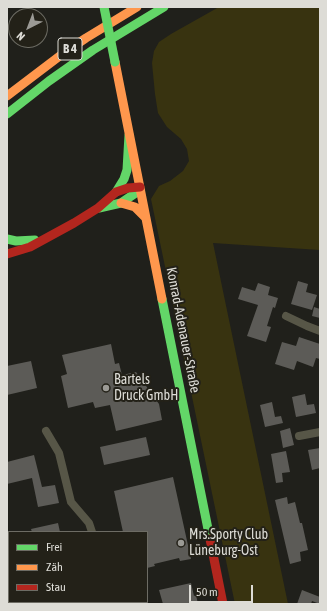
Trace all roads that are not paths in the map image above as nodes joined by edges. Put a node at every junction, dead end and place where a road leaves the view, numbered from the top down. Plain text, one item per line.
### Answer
1 (104, 7) edge
2 (137, 7) edge
3 (164, 7) edge
4 (7, 96) edge
5 (7, 114) edge
6 (129, 135) junction
7 (140, 189) junction
8 (116, 192) junction
9 (121, 203) junction
10 (98, 208) junction
11 (146, 218) junction
12 (50, 236) junction
13 (7, 239) edge
14 (7, 254) edge
15 (286, 316) dead end
16 (320, 331) edge
17 (46, 431) dead end
18 (320, 432) edge
19 (298, 436) dead end
20 (92, 531) edge
21 (223, 604) edge

1 - 6 main road, Konrad-Adenauer-Straße, bridge
2 - 4 main road, B 4
3 - 5 main road, B 4
6 - 7 main road, Konrad-Adenauer-Straße
6 - 8 main road
7 - 8 main road
7 - 9 main road
7 - 11 main road, Konrad-Adenauer-Straße
8 - 10 main road
9 - 10 main road
9 - 11 main road
10 - 12 main road
11 - 21 main road, Konrad-Adenauer-Straße
12 - 13 main road
12 - 14 main road
15 - 16 street
17 - 20 street
18 - 19 street

